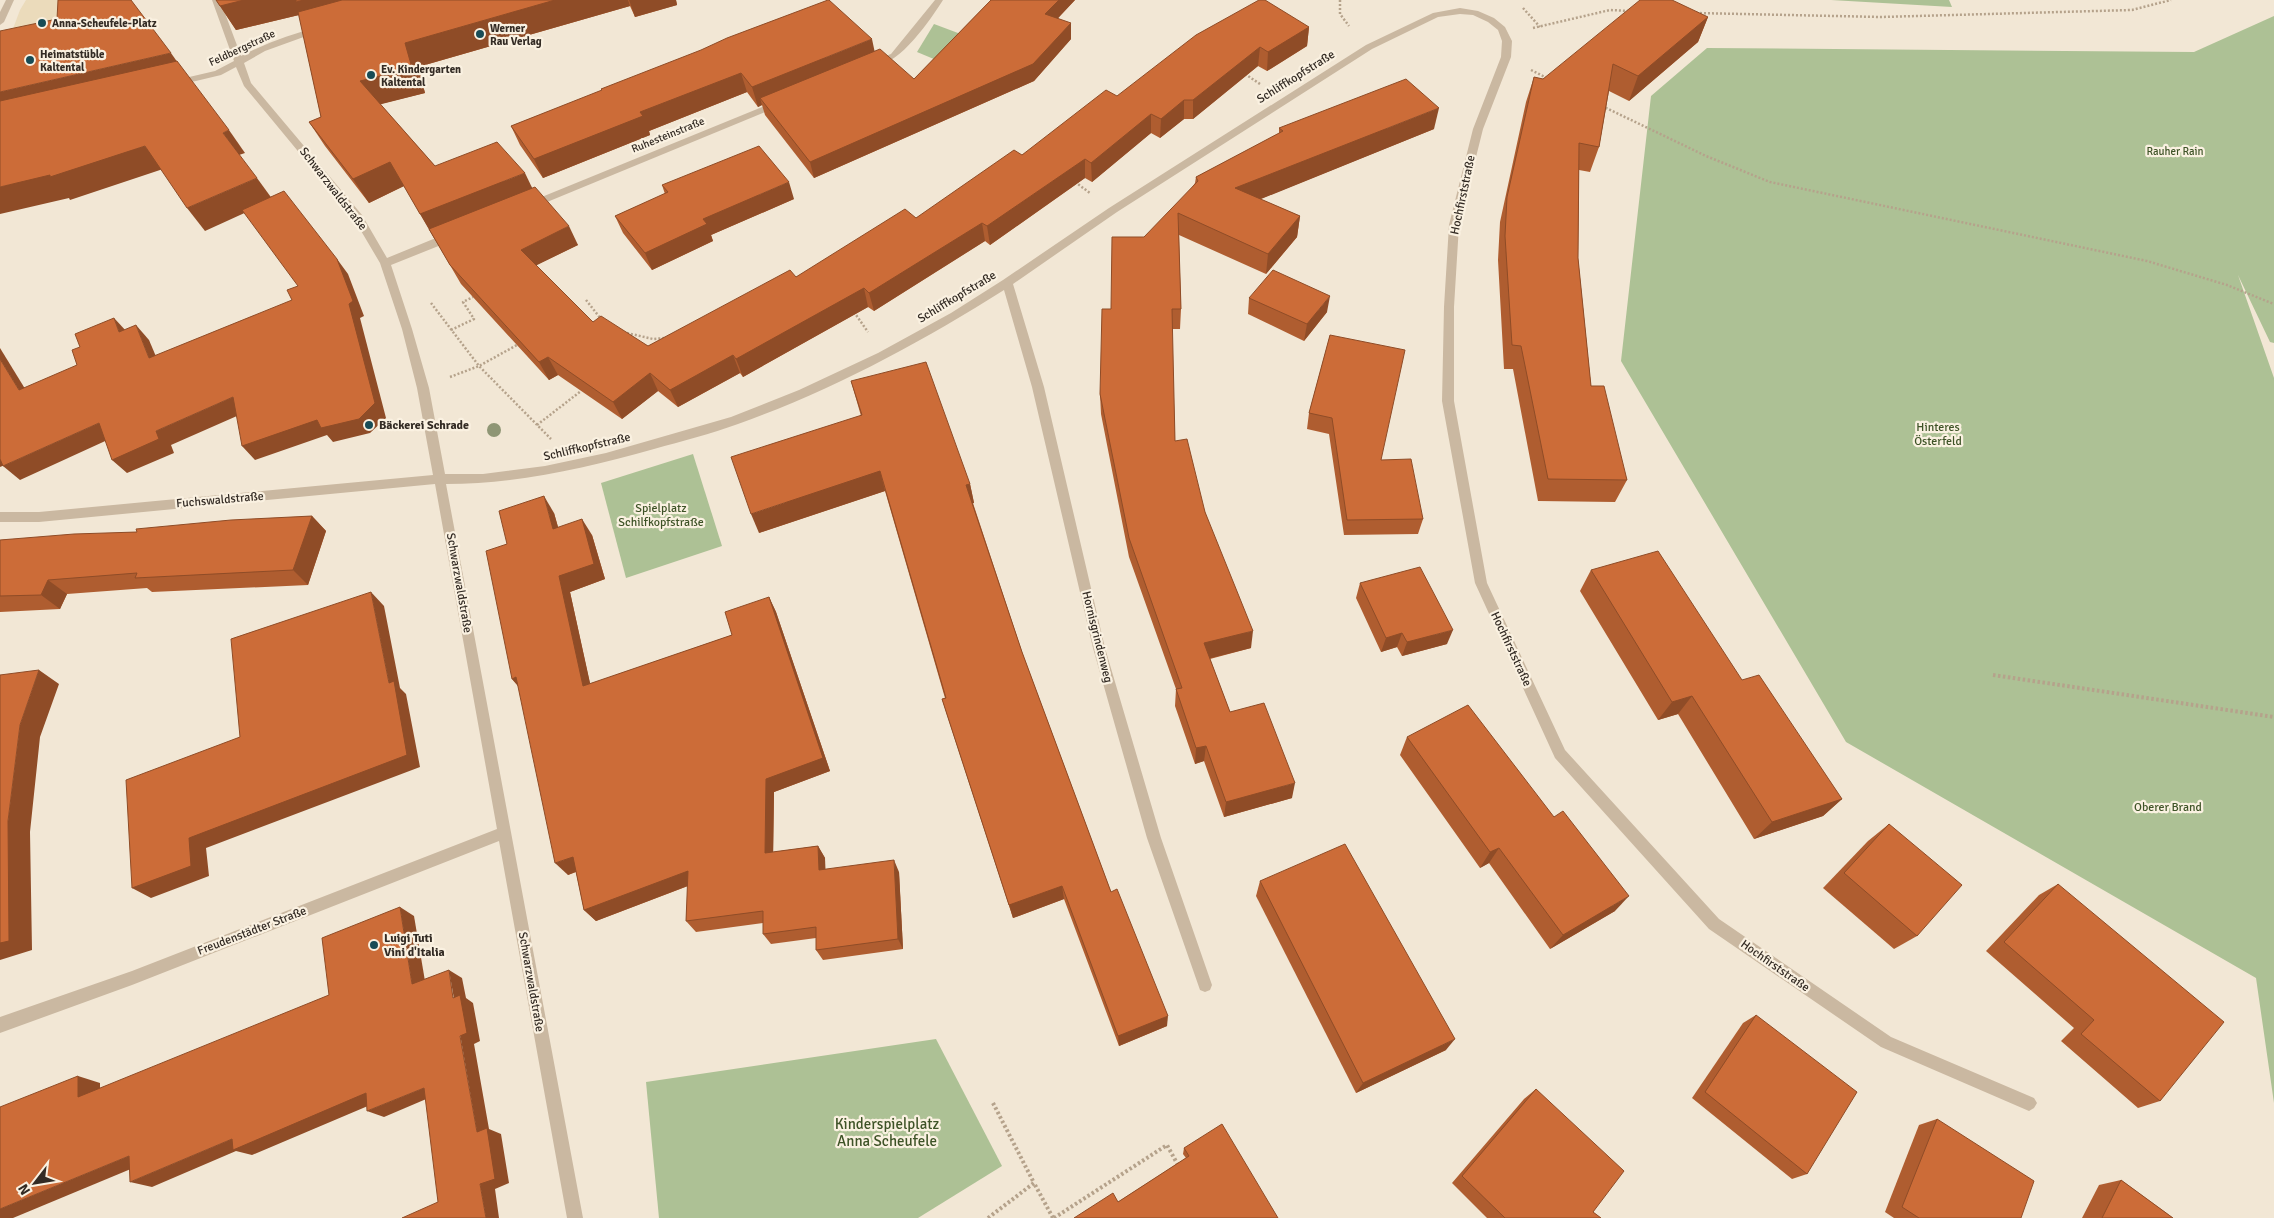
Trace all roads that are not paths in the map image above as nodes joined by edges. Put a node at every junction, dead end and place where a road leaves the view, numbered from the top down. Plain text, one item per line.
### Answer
1 (10, 0) edge
2 (216, 0) edge
3 (938, 0) edge
4 (1436, 15) joint
5 (0, 22) edge
6 (329, 28) edge
7 (239, 62) junction
8 (867, 67) edge
9 (161, 86) edge
10 (785, 101) edge
11 (521, 209) edge
12 (458, 234) edge
13 (385, 262) junction
14 (1007, 283) junction
15 (440, 479) junction
16 (0, 518) edge
17 (504, 833) junction
18 (1205, 985) dead end
19 (0, 1026) edge
20 (2030, 1103) dead end
21 (575, 1218) edge

1 - 5 street
2 - 7 street, Schwarzwaldstraße
3 - 8 street
4 - 14 street, Schliffkopfstraße
4 - 20 street, Hochfirststraße
6 - 7 street, Feldbergstraße
7 - 9 street, Feldbergstraße
7 - 13 street, Schwarzwaldstraße
10 - 11 street, Ruhesteinstraße
12 - 13 street
13 - 15 street, Schwarzwaldstraße
14 - 15 street, Schliffkopfstraße
14 - 18 street, Hornisgrindenweg
15 - 16 street, Fuchswaldstraße
15 - 17 street, Schwarzwaldstraße
17 - 19 street, Freudenstädter Straße
17 - 21 street, Schwarzwaldstraße

